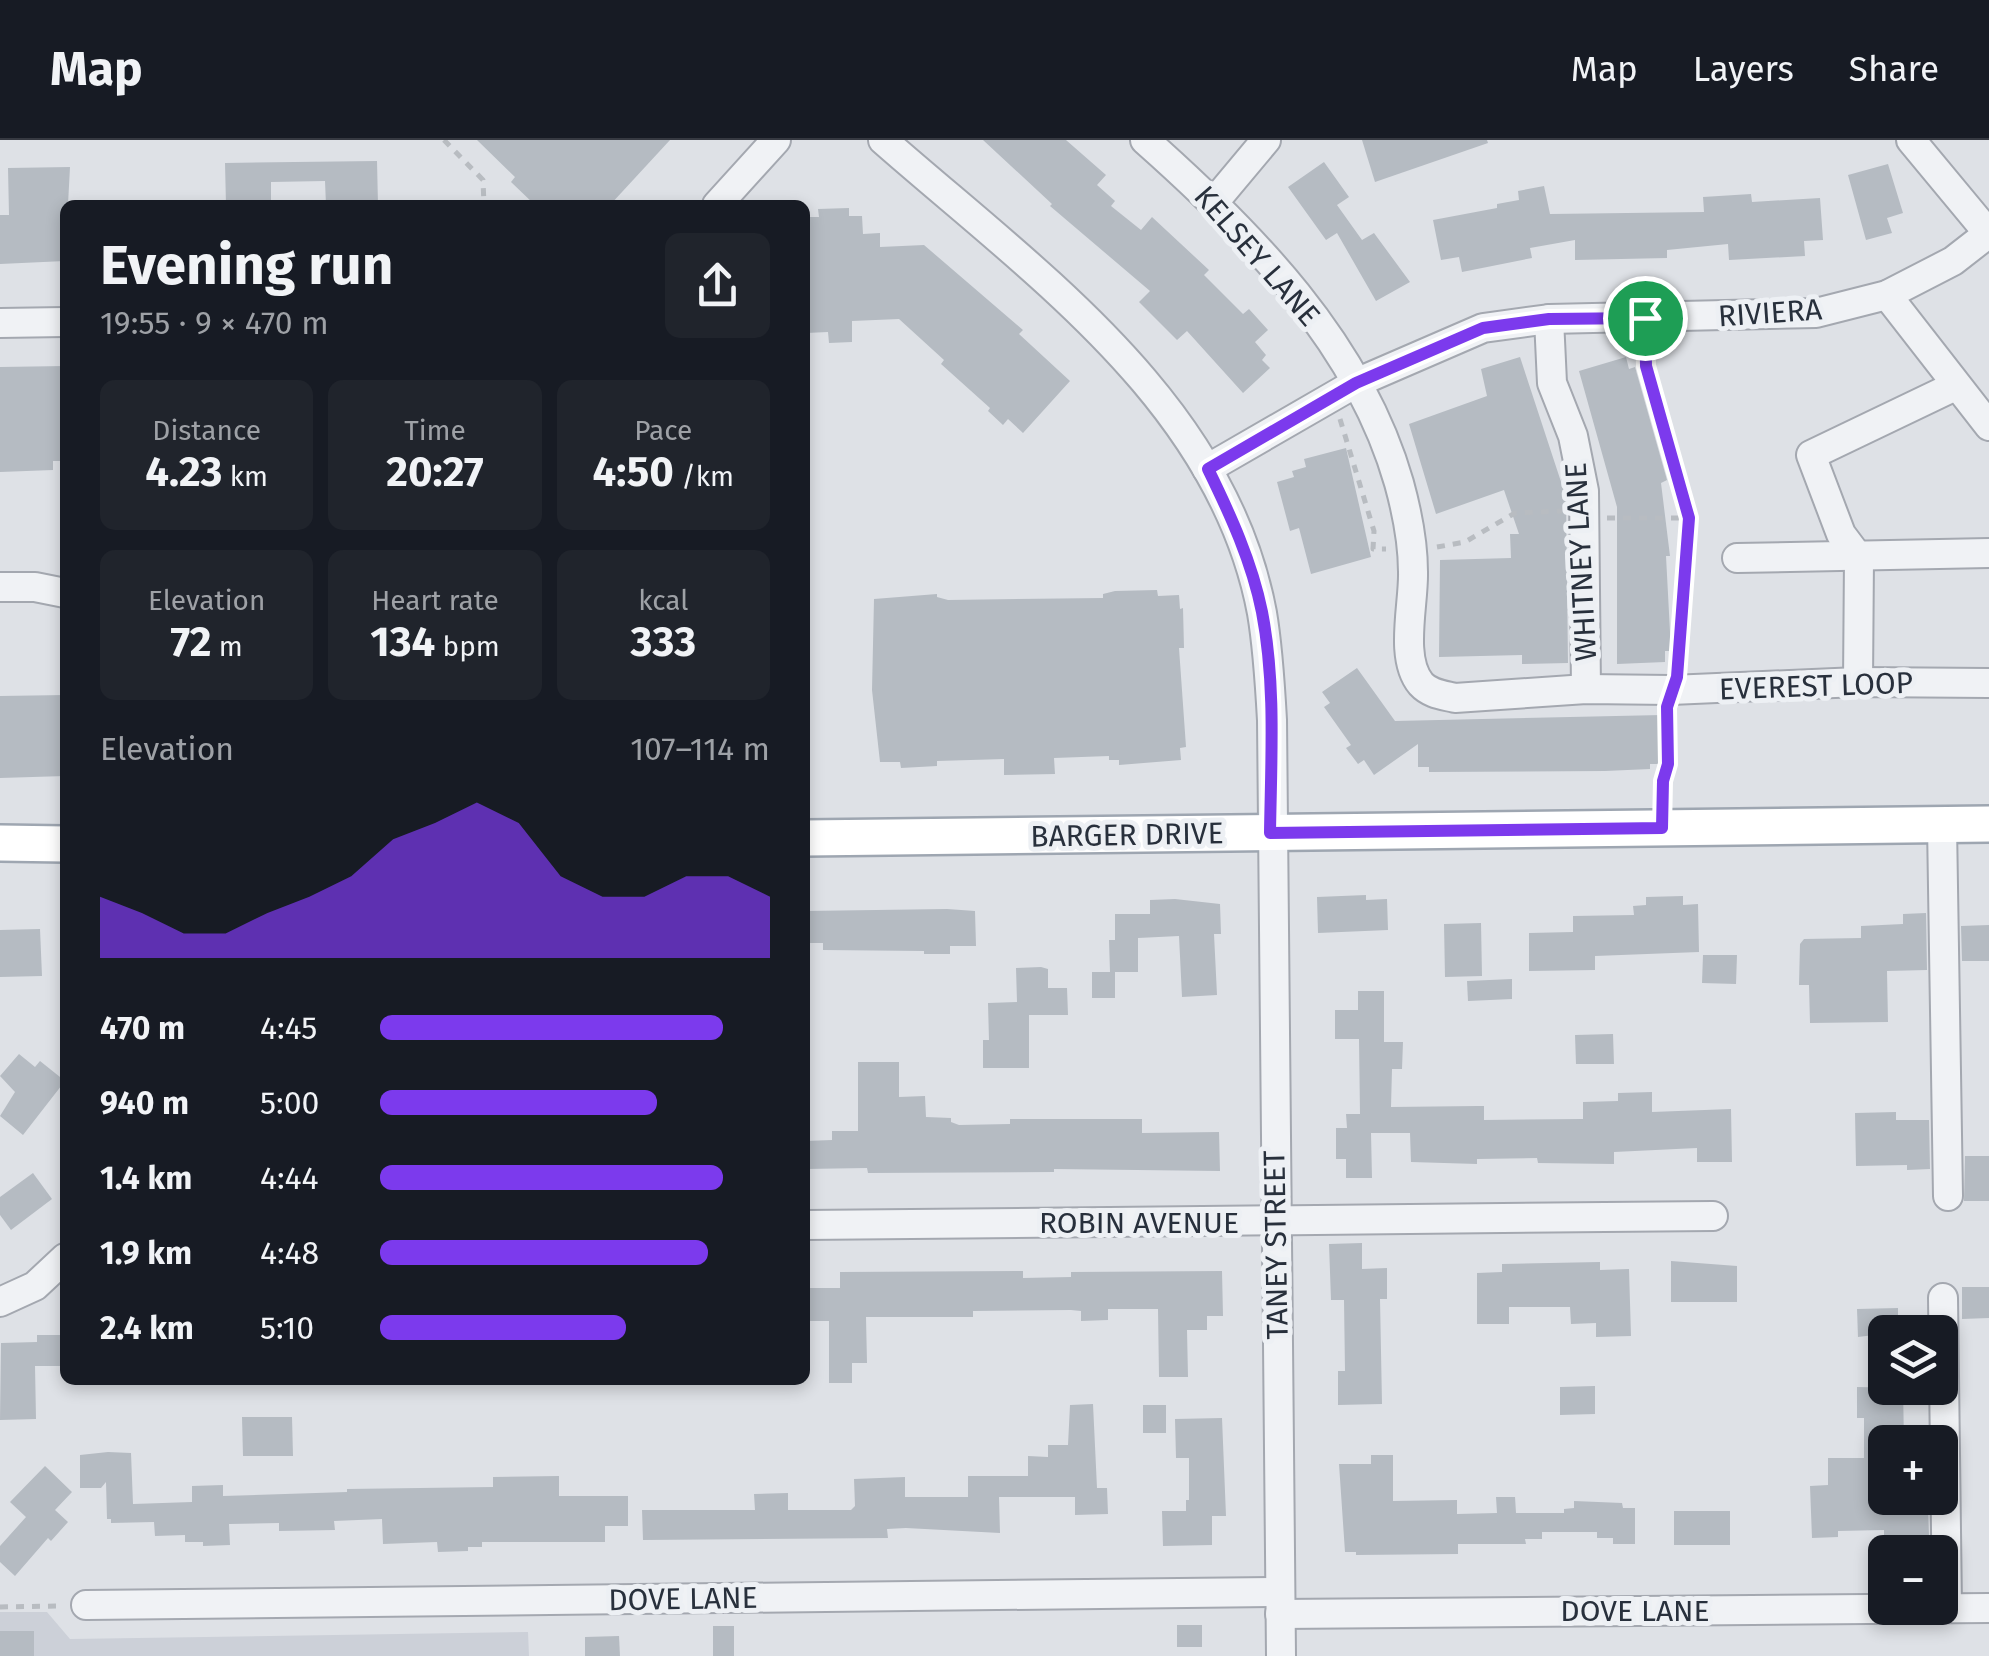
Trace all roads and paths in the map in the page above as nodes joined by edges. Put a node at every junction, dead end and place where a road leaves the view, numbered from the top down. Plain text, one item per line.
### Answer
1 (444, 140) edge
2 (776, 140) edge
3 (883, 140) edge
4 (1145, 140) edge
5 (1266, 140) edge
6 (1912, 140) edge
7 (484, 200) edge
8 (721, 200) edge
9 (1215, 201) junction
10 (1989, 234) edge
11 (1887, 294) junction
12 (1645, 318) junction
13 (1549, 319) junction
14 (60, 322) edge
15 (0, 324) edge
16 (1956, 386) junction
17 (1362, 393) junction
18 (1989, 426) edge
19 (1208, 469) junction
20 (1586, 514) junction
21 (1689, 518) junction
22 (1412, 548) junction
23 (1989, 553) edge
24 (1737, 558) dead end
25 (1859, 558) junction
26 (0, 587) edge
27 (60, 592) edge
28 (1858, 682) junction
29 (1989, 683) edge
30 (1586, 690) junction
31 (1671, 690) junction
32 (1942, 824) junction
33 (1989, 824) edge
34 (1662, 828) junction
35 (1270, 833) junction
36 (810, 838) edge
37 (0, 843) edge
38 (60, 844) edge
39 (1948, 1196) dead end
40 (1713, 1216) dead end
41 (1275, 1222) junction
42 (810, 1225) edge
43 (60, 1263) edge
44 (1943, 1298) dead end
45 (0, 1302) edge
46 (1946, 1535) edge
47 (1280, 1603) junction
48 (86, 1606) joint
49 (0, 1607) edge
50 (1868, 1607) edge
51 (1958, 1608) edge
52 (1989, 1608) edge
53 (1282, 1656) edge

1 - 7 path
2 - 8 street
3 - 19 street, TANEY STREET
4 - 9 street, KELSEY LANE
5 - 9 street
6 - 10 street
9 - 17 street, KELSEY LANE
10 - 11 street, RIVIERA
11 - 12 street, RIVIERA
11 - 16 street
12 - 13 street, RIVIERA
12 - 21 path
13 - 17 street, RIVIERA
13 - 20 street, WHITNEY LANE
14 - 15 street
16 - 18 street
16 - 25 street
17 - 19 street, RIVIERA
17 - 22 street, EVEREST LOOP
17 - 22 path
19 - 35 street, TANEY STREET
20 - 21 path
20 - 22 path
20 - 30 street, WHITNEY LANE
21 - 31 path
22 - 30 street, EVEREST LOOP
23 - 25 street
24 - 25 street
25 - 28 street
26 - 27 street
28 - 29 street, EVEREST LOOP
28 - 31 street, EVEREST LOOP
30 - 31 street, EVEREST LOOP
31 - 34 path
32 - 33 main road, BARGER DRIVE
32 - 34 main road, BARGER DRIVE
32 - 39 street
34 - 35 main road, BARGER DRIVE
35 - 36 main road, BARGER DRIVE
35 - 41 street, TANEY STREET
37 - 38 main road
40 - 41 street, ROBIN AVENUE
41 - 42 street, ROBIN AVENUE
41 - 47 street, TANEY STREET
43 - 45 street
44 - 46 street
47 - 48 street, DOVE LANE
47 - 50 street, DOVE LANE
47 - 53 street, TANEY STREET
48 - 49 path
51 - 52 street, DOVE LANE

